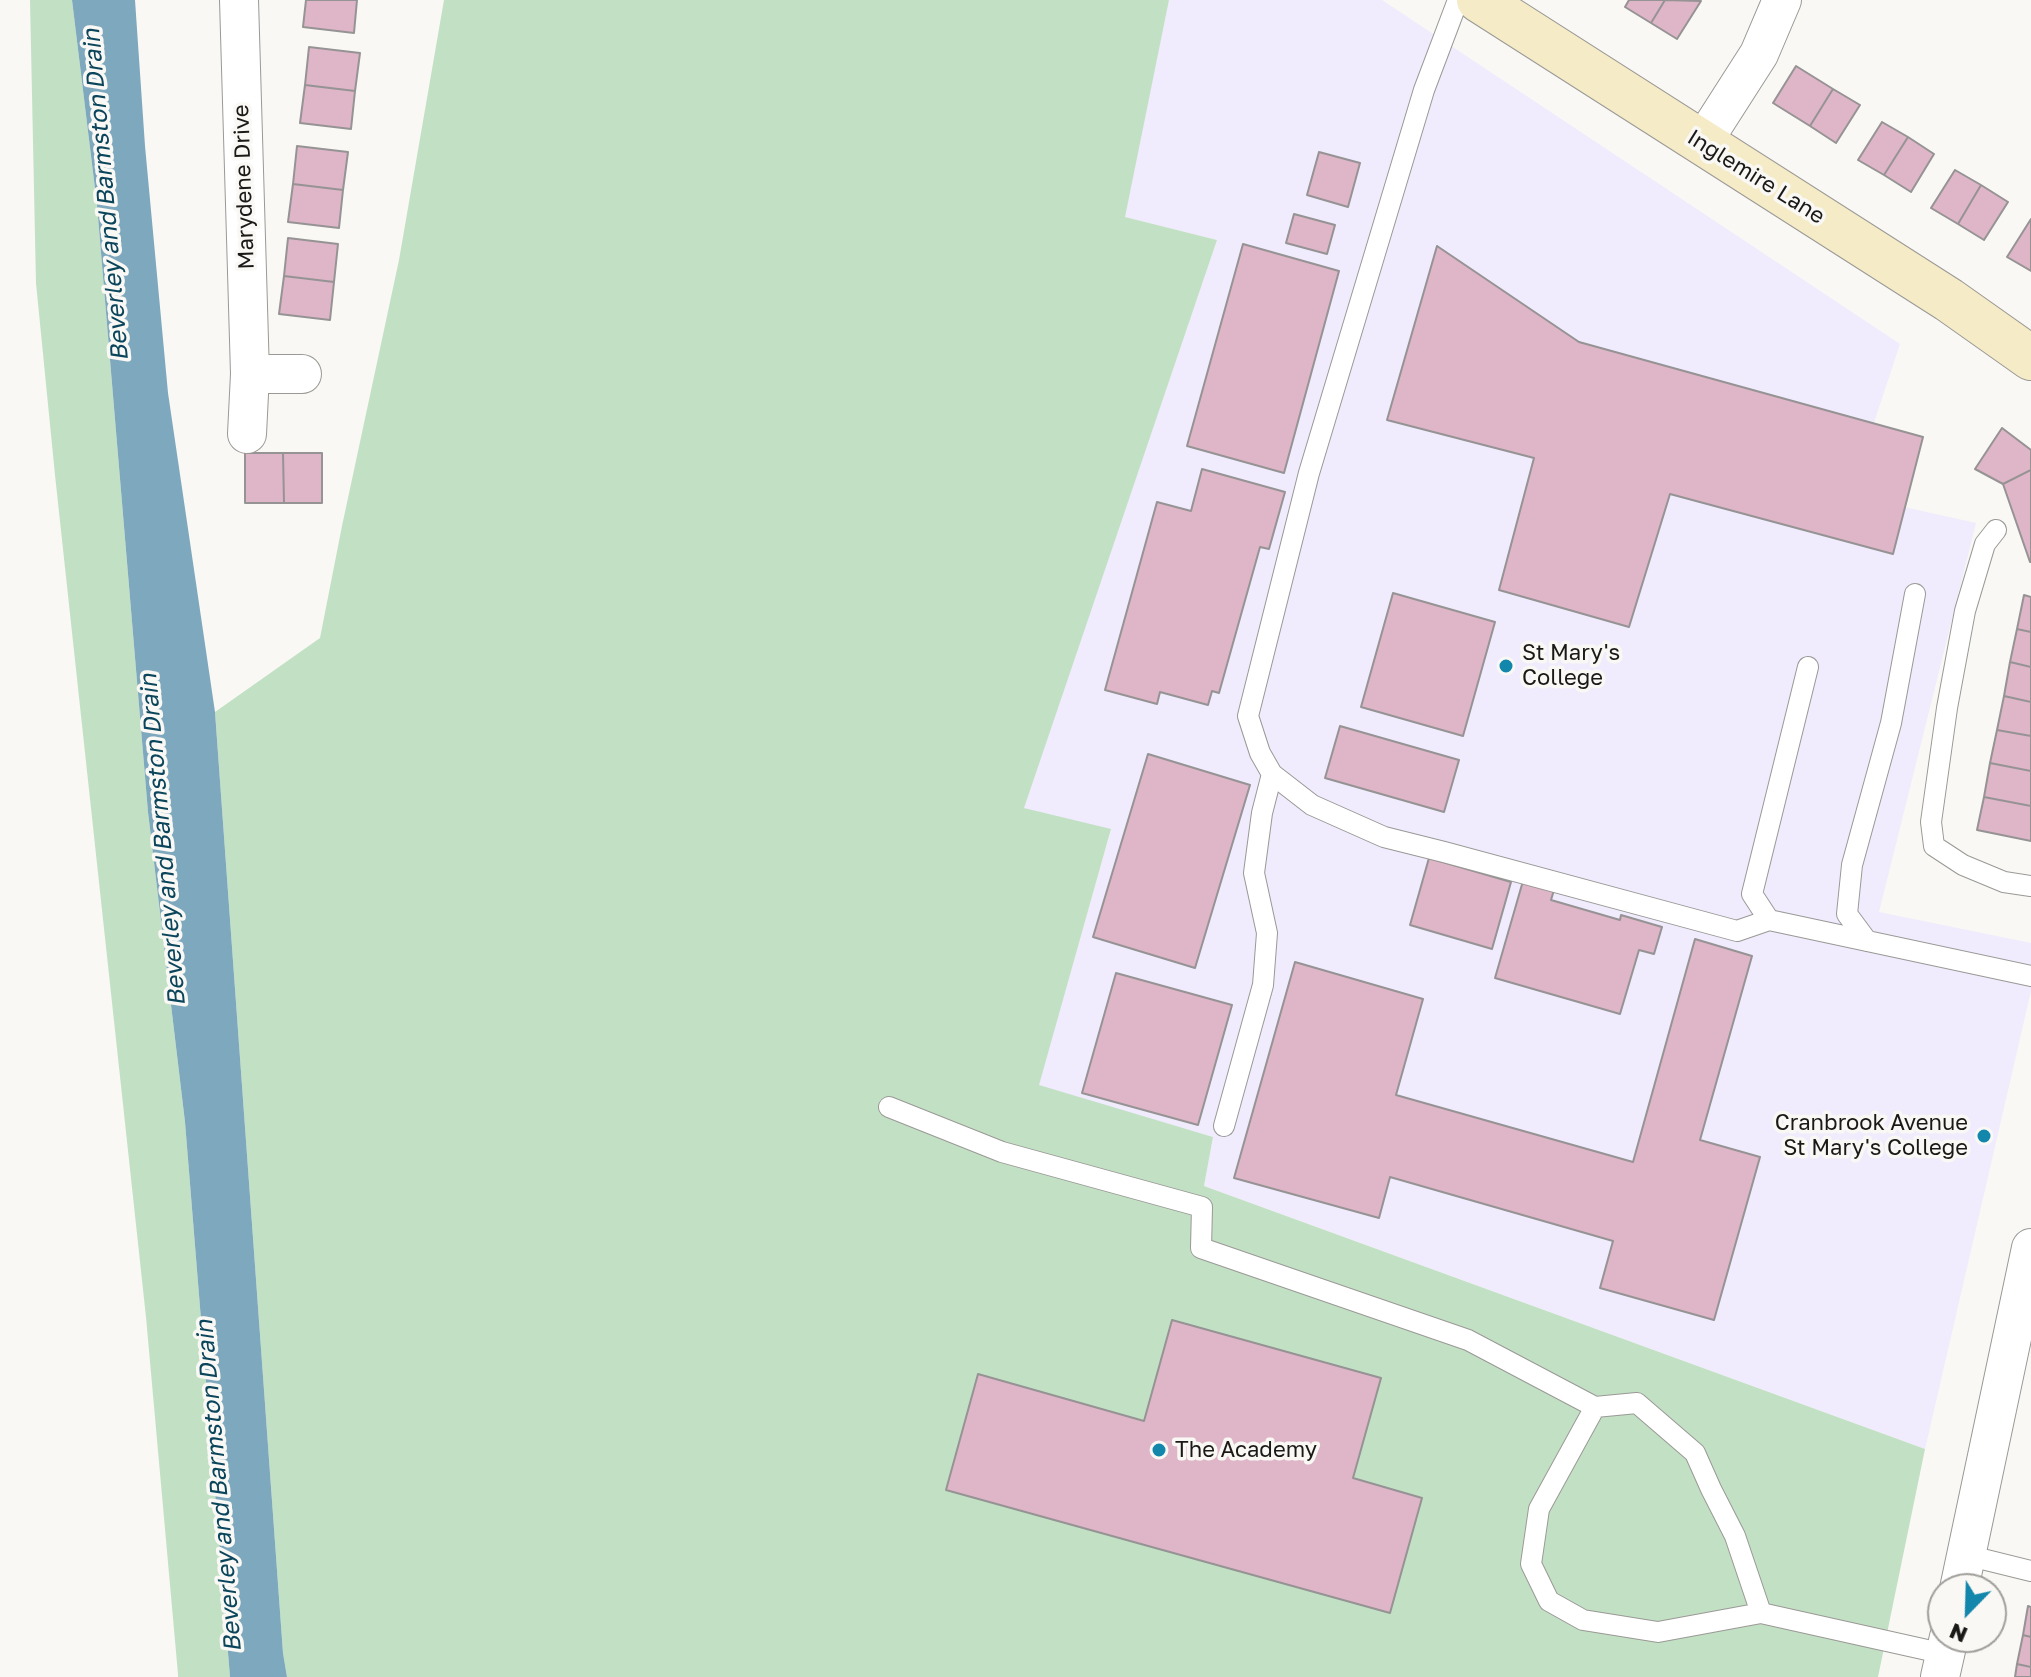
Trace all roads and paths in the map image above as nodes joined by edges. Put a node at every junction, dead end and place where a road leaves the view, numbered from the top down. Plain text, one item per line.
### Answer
1 (239, 0) edge
2 (1458, 0) edge
3 (1479, 0) edge
4 (1782, 0) edge
5 (1702, 143) junction
6 (2031, 358) edge
7 (250, 374) junction
8 (302, 374) dead end
9 (247, 434) dead end
10 (1996, 530) dead end
11 (1915, 594) dead end
12 (1808, 667) dead end
13 (1272, 774) junction
14 (2031, 886) edge
15 (1769, 920) junction
16 (1867, 941) junction
17 (2031, 976) edge
18 (889, 1107) dead end
19 (1224, 1126) dead end
20 (2031, 1248) edge
21 (1595, 1407) junction
22 (2031, 1571) edge
23 (1963, 1572) edge
24 (1761, 1613) junction
25 (1945, 1656) edge

1 - 7 street, Marydene Drive
2 - 13 lane
3 - 5 street, Inglemire Lane
4 - 5 street
5 - 6 street, Inglemire Lane
7 - 8 street
7 - 9 street, Marydene Drive
10 - 14 lane
11 - 16 lane
12 - 15 lane
13 - 15 lane
13 - 19 lane
15 - 16 lane
16 - 17 lane
18 - 21 lane
20 - 23 street
21 - 24 lane
21 - 24 lane
22 - 23 lane
24 - 25 lane

